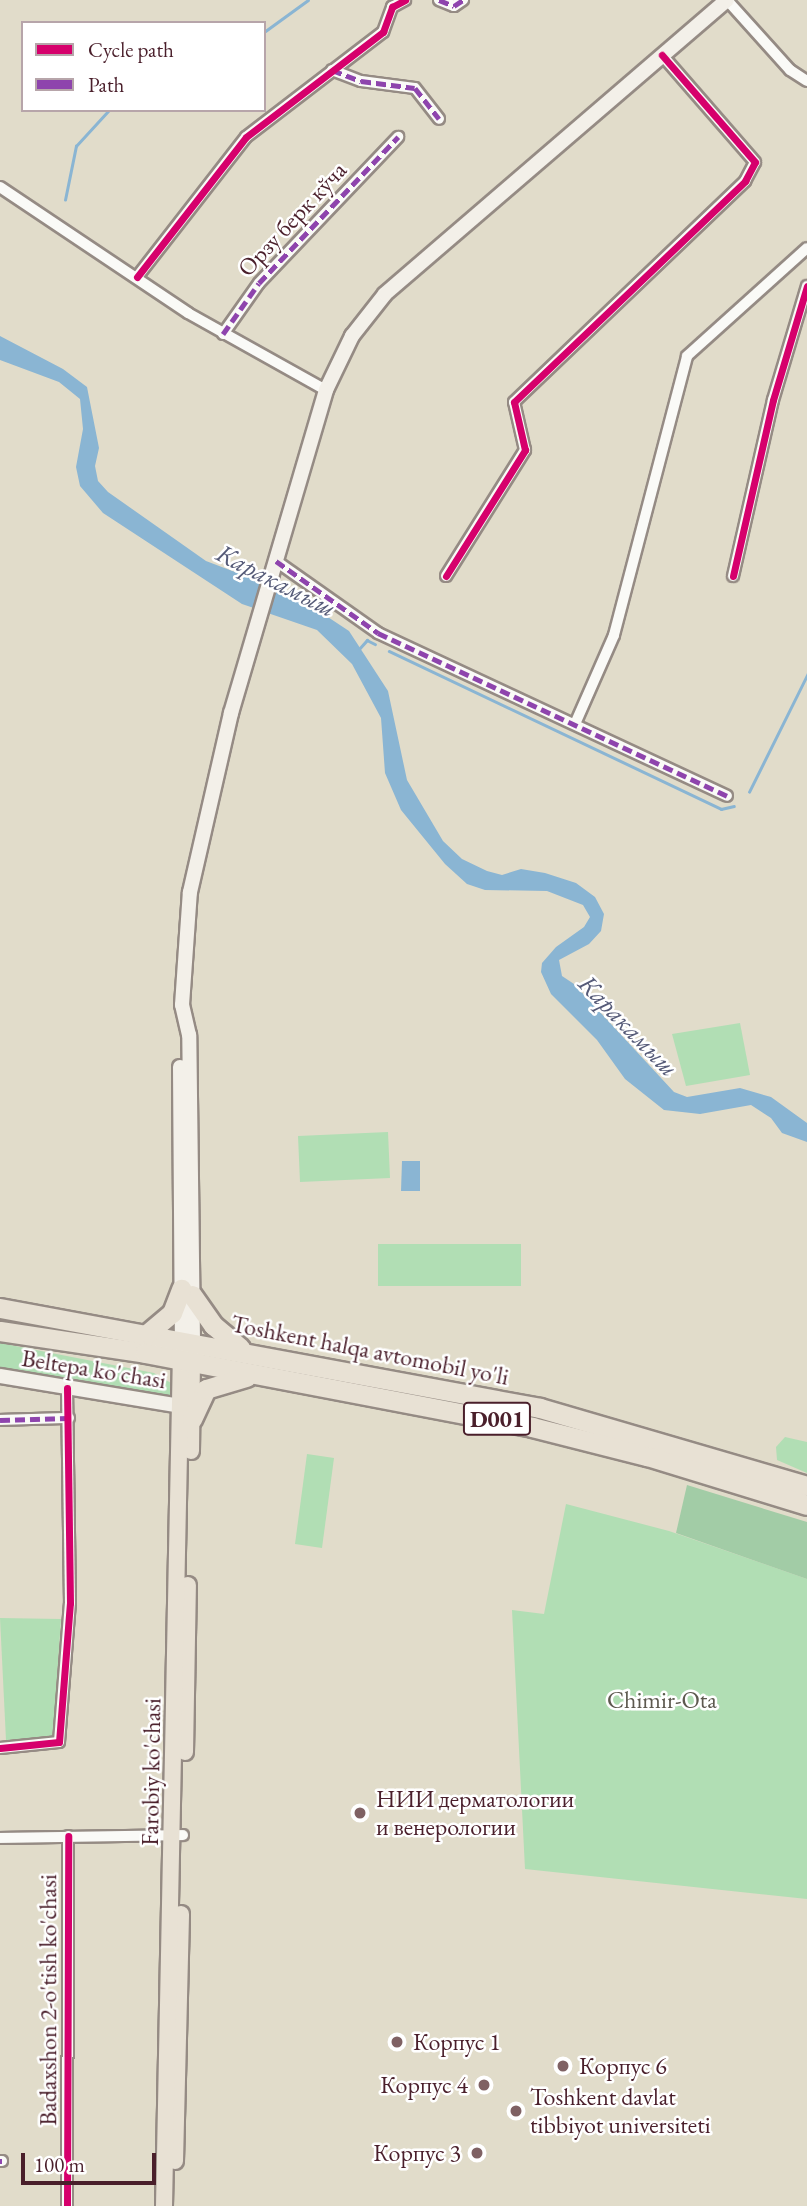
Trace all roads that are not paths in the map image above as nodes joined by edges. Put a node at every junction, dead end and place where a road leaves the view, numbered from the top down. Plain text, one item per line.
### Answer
1 (405, 0) edge
2 (439, 0) edge
3 (463, 0) edge
4 (727, 0) edge
5 (662, 55) junction
6 (332, 70) junction
7 (807, 81) edge
8 (439, 119) dead end
9 (398, 136) dead end
10 (0, 187) edge
11 (807, 248) edge
12 (137, 277) junction
13 (807, 286) edge
14 (223, 334) junction
15 (326, 390) junction
16 (276, 561) junction
17 (446, 576) dead end
18 (733, 576) dead end
19 (575, 724) junction
20 (727, 796) dead end
21 (187, 1292) junction
22 (0, 1308) edge
23 (0, 1331) edge
24 (148, 1333) junction
25 (187, 1340) junction
26 (244, 1351) junction
27 (187, 1362) junction
28 (257, 1375) junction
29 (0, 1376) edge
30 (67, 1388) junction
31 (186, 1413) junction
32 (69, 1418) junction
33 (0, 1420) edge
34 (807, 1486) edge
35 (807, 1505) edge
36 (0, 1748) edge
37 (177, 1835) junction
38 (68, 1836) junction
39 (0, 1838) edge
40 (67, 2206) edge
41 (164, 2206) edge
42 (175, 2206) edge

1 - 6 street
2 - 3 street
4 - 5 main road
4 - 7 street
5 - 15 main road
5 - 17 street
6 - 8 street
6 - 12 street
9 - 14 street, Орзу берк кўча
10 - 12 street
11 - 19 street
12 - 14 street
13 - 18 street
14 - 15 street
15 - 16 main road
16 - 19 street
16 - 21 main road
19 - 20 street
21 - 24 highway
21 - 25 main road
21 - 26 highway
22 - 24 highway, Toshkent halqa avtomobil yo'li / D001
23 - 27 highway, Toshkent halqa avtomobil yo'li / D001
24 - 25 highway, Toshkent halqa avtomobil yo'li / D001
25 - 26 highway, Toshkent halqa avtomobil yo'li / D001
25 - 27 main road, Farobiy ko'chasi
26 - 34 highway, Toshkent halqa avtomobil yo'li / D001
27 - 28 highway, Toshkent halqa avtomobil yo'li / D001
27 - 31 main road, Farobiy ko'chasi
28 - 31 highway
28 - 35 highway, Toshkent halqa avtomobil yo'li / D001
29 - 30 main road, Beltepa ko'chasi
30 - 31 main road, Beltepa ko'chasi
30 - 32 street
31 - 37 main road, Farobiy ko'chasi
32 - 33 street
32 - 36 street
37 - 38 street
37 - 41 main road, Farobiy ko'chasi
37 - 42 main road, Farobiy ko'chasi
38 - 39 street
38 - 40 street, Badaxshon 2-o'tish ko'chasi

